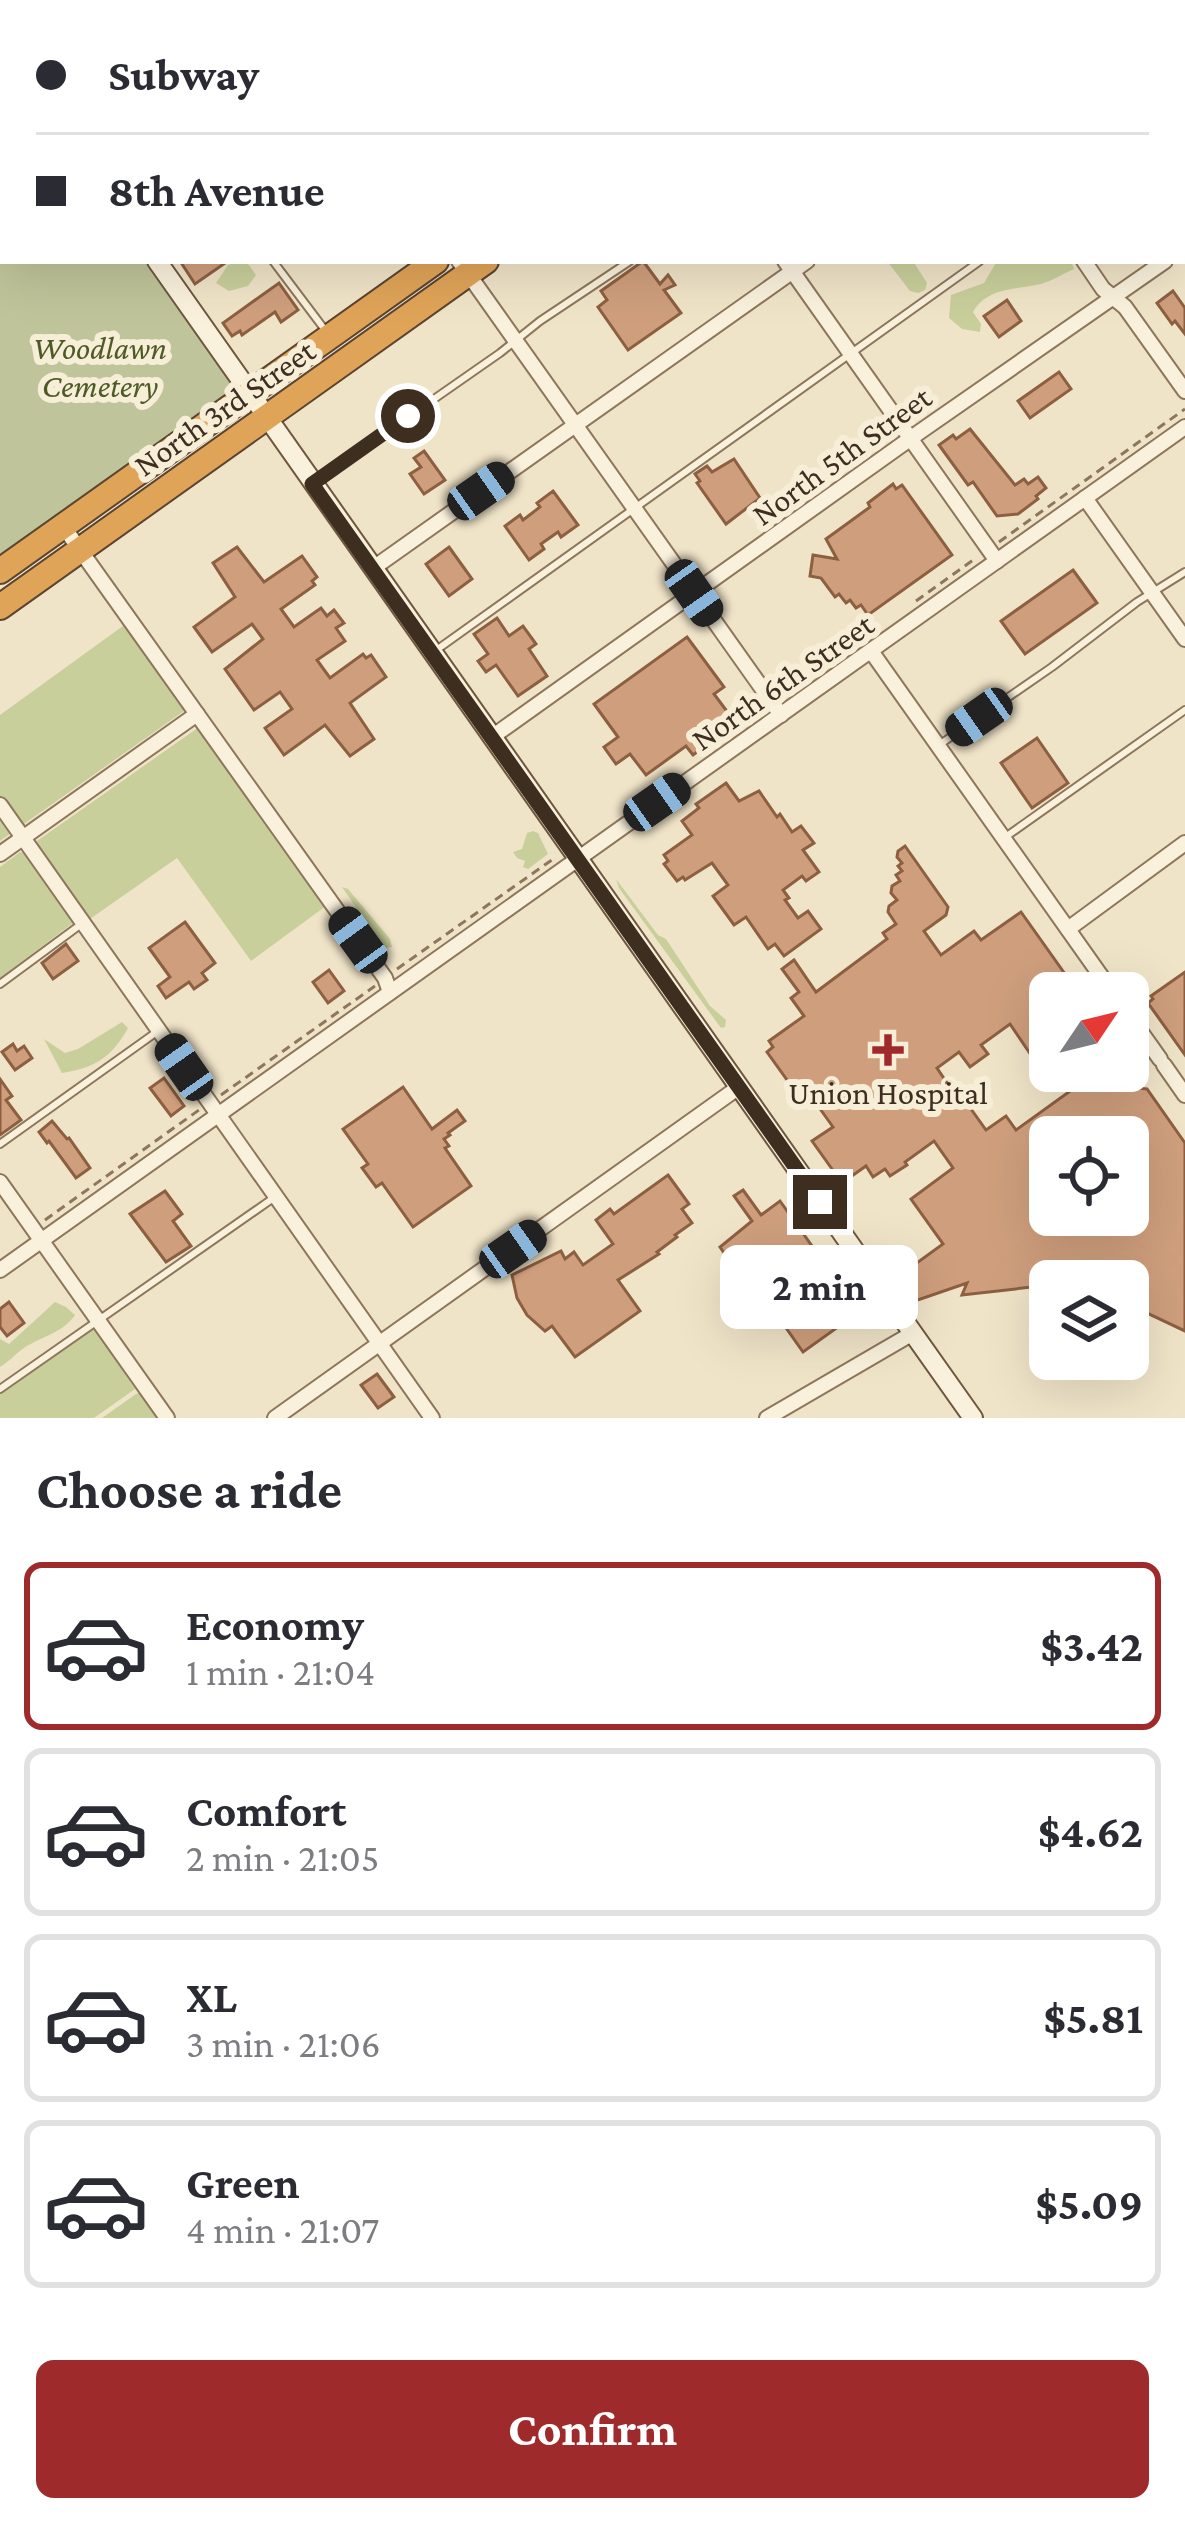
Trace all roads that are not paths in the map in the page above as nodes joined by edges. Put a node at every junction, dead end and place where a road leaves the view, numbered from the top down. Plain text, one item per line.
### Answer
1 (159, 264) edge
2 (275, 264) edge
3 (432, 264) edge
4 (626, 264) edge
5 (976, 264) edge
6 (1086, 264) edge
7 (1161, 264) edge
8 (471, 265) edge
9 (789, 266) edge
10 (1113, 297) junction
11 (329, 337) junction
12 (516, 342) junction
13 (851, 355) junction
14 (1185, 391) edge
15 (250, 394) junction
16 (266, 418) junction
17 (575, 425) junction
18 (1185, 427) edge
19 (911, 439) junction
20 (312, 484) junction
21 (1085, 498) junction
22 (634, 507) junction
23 (64, 526) junction
24 (81, 550) junction
25 (993, 555) junction
26 (373, 569) junction
27 (0, 571) edge
28 (1185, 572) edge
29 (694, 593) junction
30 (1152, 593) junction
31 (0, 607) edge
32 (1185, 639) edge
33 (871, 651) junction
34 (432, 653) junction
35 (1185, 710) edge
36 (197, 714) junction
37 (781, 715) junction
38 (492, 736) junction
39 (939, 745) junction
40 (0, 805) edge
41 (23, 838) junction
42 (1004, 838) junction
43 (1185, 844) edge
44 (574, 853) junction
45 (0, 854) edge
46 (83, 923) junction
47 (1068, 928) junction
48 (1098, 972) edge
49 (0, 984) edge
50 (388, 985) junction
51 (159, 1031) junction
52 (1149, 1044) edge
53 (740, 1087) junction
54 (1185, 1095) edge
55 (213, 1109) junction
56 (0, 1144) edge
57 (0, 1181) edge
58 (275, 1196) junction
59 (37, 1235) junction
60 (0, 1270) edge
61 (98, 1321) junction
62 (913, 1333) junction
63 (379, 1344) junction
64 (0, 1389) edge
65 (166, 1418) edge
66 (275, 1418) edge
67 (432, 1418) edge
68 (767, 1418) edge
69 (973, 1418) edge

1 - 15 street
2 - 11 lane
3 - 11 highway, North 3rd Street
4 - 12 lane
5 - 13 lane
6 - 10 street
7 - 10 street, North 5th Street
8 - 12 street
8 - 16 highway, North 3rd Street
9 - 13 street
9 - 17 street
10 - 14 street
10 - 19 street, North 5th Street
11 - 15 highway, North 3rd Street
12 - 17 street
12 - 20 lane
13 - 19 street
13 - 22 lane
15 - 16 street
15 - 23 highway, North 3rd Street
16 - 20 street
16 - 24 highway, North 3rd Street
17 - 22 street
17 - 26 street
18 - 21 street, North 6th Street
19 - 25 street
19 - 29 street, North 5th Street
20 - 26 street
21 - 25 street, North 6th Street
21 - 30 street
22 - 29 street
22 - 34 lane
23 - 24 street
23 - 27 highway, North 3rd Street
24 - 31 highway, North 3rd Street
24 - 36 street
25 - 33 street, North 6th Street
26 - 34 street
28 - 30 lane
29 - 37 street
29 - 38 street, North 5th Street
30 - 32 street
30 - 39 lane
33 - 37 street, North 6th Street
33 - 39 street
34 - 38 street
35 - 42 lane
36 - 41 street
36 - 50 street
37 - 44 street, North 6th Street
38 - 44 street
39 - 42 street
40 - 41 street
41 - 45 street
41 - 46 street
42 - 47 street
43 - 47 street
44 - 50 street, North 6th Street
44 - 53 street
46 - 49 lane
46 - 51 street
47 - 48 street
50 - 55 street, North 6th Street
51 - 55 street
51 - 56 lane
52 - 54 street
53 - 62 street
53 - 63 street
55 - 58 street
55 - 59 street, North 6th Street
57 - 59 street
58 - 61 lane
58 - 63 street
59 - 60 street, North 6th Street
59 - 61 street
61 - 64 lane
61 - 65 street
62 - 68 street
62 - 69 street
63 - 66 street
63 - 67 street

